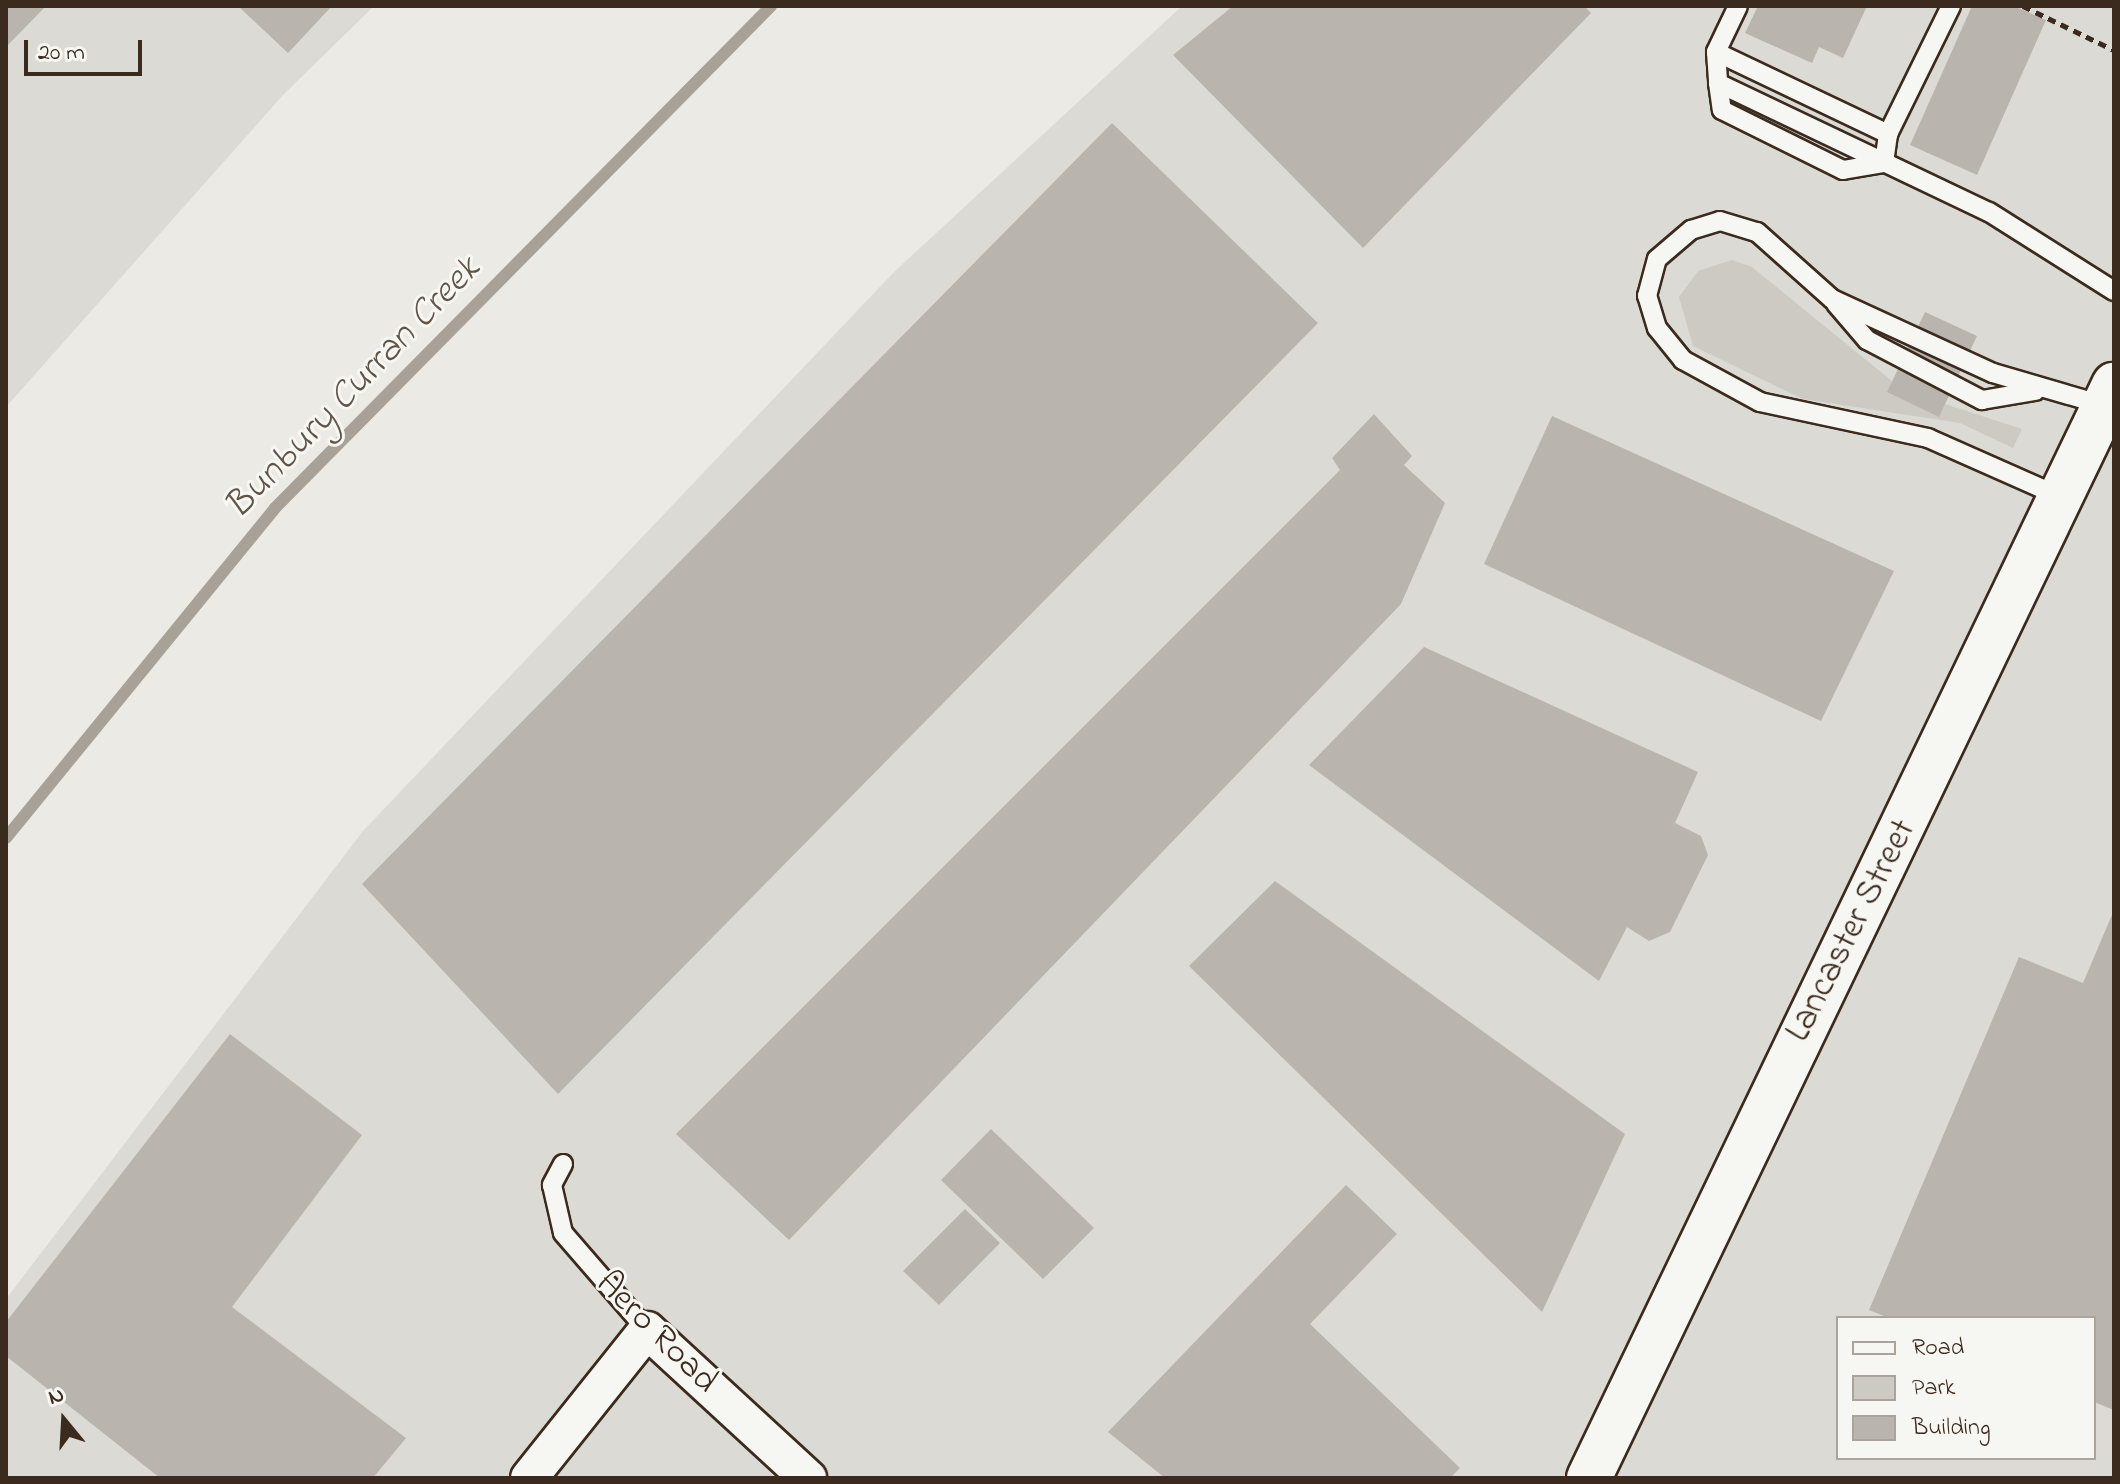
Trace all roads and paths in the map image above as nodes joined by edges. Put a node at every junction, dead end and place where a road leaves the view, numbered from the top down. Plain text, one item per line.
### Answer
1 (1738, 6) edge
2 (1951, 6) edge
3 (2023, 6) edge
4 (2114, 50) edge
5 (1716, 52) junction
6 (1888, 134) junction
7 (1884, 163) junction
8 (2114, 291) edge
9 (1832, 299) junction
10 (2038, 390) junction
11 (2109, 395) edge
12 (2061, 497) junction
13 (563, 1164) dead end
14 (647, 1330) junction
15 (529, 1478) edge
16 (808, 1478) edge
17 (1589, 1478) edge

1 - 5 lane
2 - 6 lane
3 - 4 path
5 - 6 lane
5 - 7 lane
6 - 7 lane
7 - 8 lane
9 - 10 lane
9 - 10 lane
9 - 12 lane
10 - 11 lane
11 - 12 street, Lancaster Street
12 - 17 street, Lancaster Street
13 - 14 lane, Aero Road
14 - 15 street
14 - 16 street, Aero Road

